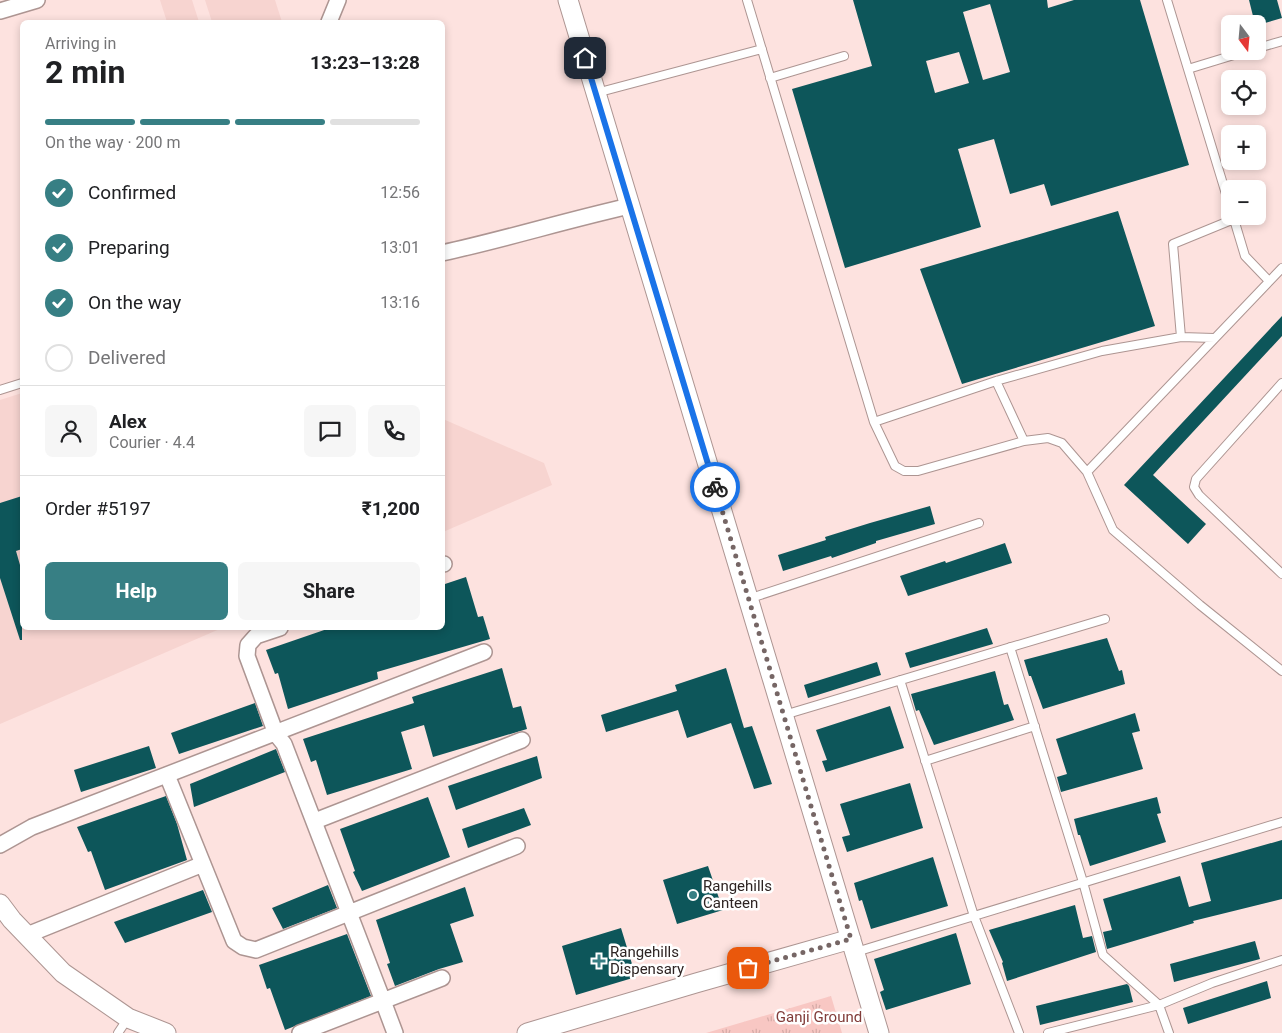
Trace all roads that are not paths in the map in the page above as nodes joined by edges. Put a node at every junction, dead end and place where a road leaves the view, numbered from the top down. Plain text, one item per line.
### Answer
1 (37, 0) edge
2 (338, 0) edge
3 (747, 0) edge
4 (1167, 0) edge
5 (567, 2) edge
6 (0, 11) edge
7 (330, 20) edge
8 (1282, 41) edge
9 (1266, 46) edge
10 (762, 49) junction
11 (844, 56) dead end
12 (1221, 59) edge
13 (1188, 69) junction
14 (770, 78) junction
15 (596, 93) junction
16 (1222, 180) edge
17 (630, 206) junction
18 (1221, 223) edge
19 (1235, 225) edge
20 (445, 252) edge
21 (1282, 268) edge
22 (1269, 281) junction
23 (1181, 337) junction
24 (1214, 338) junction
25 (996, 381) junction
26 (1282, 383) edge
27 (20, 384) edge
28 (0, 390) edge
29 (874, 422) junction
30 (1024, 441) junction
31 (1087, 472) junction
32 (980, 523) dead end
33 (1282, 574) edge
34 (748, 599) junction
35 (1105, 619) dead end
36 (274, 630) edge
37 (1010, 647) junction
38 (484, 652) dead end
39 (1282, 671) edge
40 (900, 680) junction
41 (784, 715) junction
42 (1035, 726) junction
43 (276, 734) junction
44 (522, 740) dead end
45 (925, 760) junction
46 (167, 775) junction
47 (315, 822) junction
48 (1282, 822) edge
49 (0, 845) edge
50 (517, 846) dead end
51 (203, 864) junction
52 (1083, 882) junction
53 (0, 904) edge
54 (349, 912) junction
55 (974, 916) junction
56 (27, 935) junction
57 (853, 945) junction
58 (1282, 960) edge
59 (442, 978) dead end
60 (384, 1001) junction
61 (1159, 1004) junction
62 (123, 1025) edge
63 (166, 1033) edge
64 (300, 1033) edge
65 (394, 1033) edge
66 (527, 1033) edge
67 (879, 1033) edge
68 (1019, 1033) edge
69 (1048, 1033) edge
70 (1169, 1033) edge

1 - 6 street
2 - 7 street
3 - 10 lane
4 - 13 lane
5 - 15 street
8 - 9 lane
10 - 14 lane
10 - 15 lane
11 - 14 lane
12 - 13 lane
13 - 16 lane
14 - 29 lane
15 - 17 street
17 - 20 street
17 - 34 street
18 - 23 lane
19 - 22 lane
21 - 22 lane
22 - 24 lane
23 - 24 lane
23 - 25 lane
24 - 31 lane
25 - 29 lane
25 - 30 lane
26 - 33 lane
27 - 28 lane
29 - 30 lane
30 - 31 lane
31 - 39 lane
32 - 34 lane
34 - 41 street
35 - 37 lane
36 - 43 street
37 - 40 lane
37 - 42 lane
38 - 43 street
40 - 41 lane
40 - 45 lane
41 - 57 street
42 - 45 lane
42 - 52 lane
43 - 46 street
43 - 47 street
44 - 47 street
45 - 55 lane
46 - 49 street
46 - 51 street
47 - 54 street
48 - 52 lane
50 - 54 street
51 - 54 street
51 - 56 street
52 - 55 lane
52 - 61 lane
53 - 56 street
54 - 60 street
55 - 57 lane
55 - 68 lane
56 - 62 street
57 - 66 street
57 - 67 street
58 - 61 lane
59 - 60 street
60 - 64 street
60 - 65 street
61 - 69 lane
61 - 70 lane
62 - 63 street

